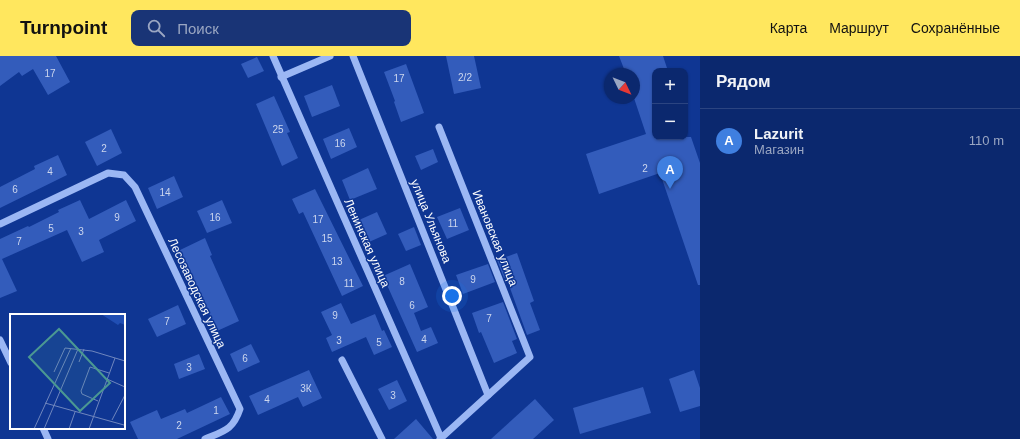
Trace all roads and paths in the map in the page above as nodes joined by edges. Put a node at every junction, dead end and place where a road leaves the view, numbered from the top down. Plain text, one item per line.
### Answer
1 (273, 56) edge
2 (330, 56) edge
3 (353, 56) edge
4 (281, 77) junction
5 (439, 127) dead end
6 (0, 224) edge
7 (0, 340) edge
8 (10, 360) edge
9 (342, 360) dead end
10 (488, 395) junction
11 (43, 429) edge
12 (441, 438) edge
13 (48, 439) edge
14 (205, 439) edge
15 (382, 439) edge

1 - 4 street, Ленинская улица
2 - 4 street
3 - 10 street, улица Ульянова
4 - 12 street, Ленинская улица
5 - 10 street, Ивановская улица
6 - 14 street, Лесозаводская улица
7 - 8 street
9 - 15 street
10 - 12 street
11 - 13 street

